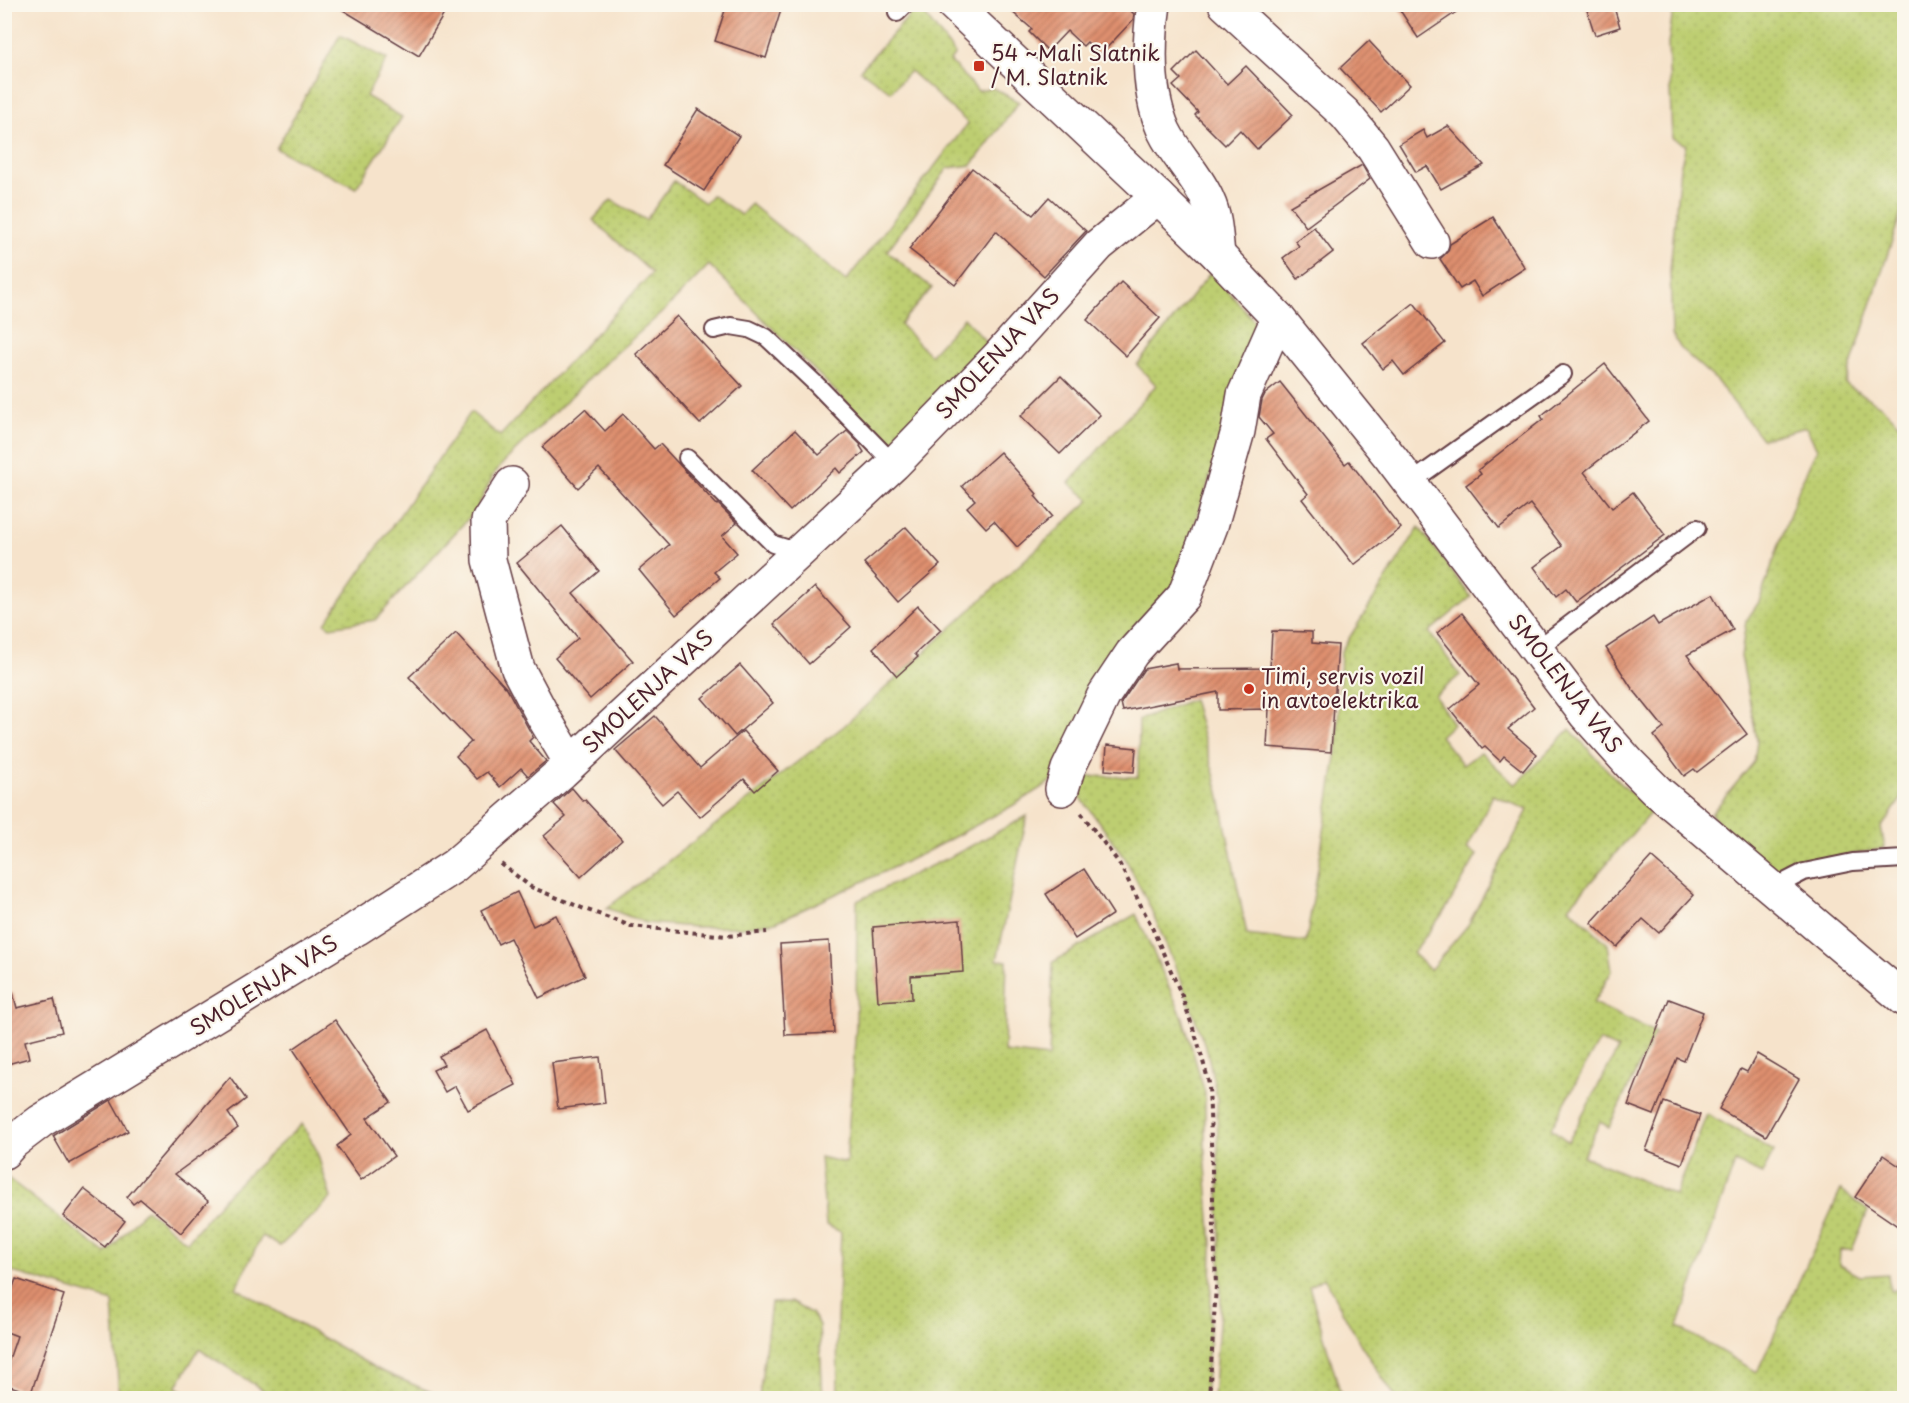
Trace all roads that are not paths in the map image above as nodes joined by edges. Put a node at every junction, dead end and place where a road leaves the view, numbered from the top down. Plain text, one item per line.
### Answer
1 (953, 4) edge
2 (1154, 4) edge
3 (1225, 4) edge
4 (1158, 197) junction
5 (1432, 242) dead end
6 (1218, 255) junction
7 (1278, 318) junction
8 (714, 330) dead end
9 (1563, 374) dead end
10 (687, 458) dead end
11 (894, 464) junction
12 (1410, 483) junction
13 (512, 484) dead end
14 (1697, 528) dead end
15 (799, 552) junction
16 (1537, 650) junction
17 (571, 763) junction
18 (1062, 789) road end
19 (1905, 859) edge
20 (1773, 888) junction
21 (1905, 999) edge
22 (4, 1152) edge

1 - 4 street
2 - 6 street
3 - 5 street
4 - 6 street, SMOLENJA VAS
4 - 11 street, SMOLENJA VAS
6 - 7 street, SMOLENJA VAS
7 - 12 street, SMOLENJA VAS
7 - 18 street
8 - 11 lane
9 - 12 lane
10 - 15 lane
11 - 15 street, SMOLENJA VAS
12 - 16 street, SMOLENJA VAS
13 - 17 street
14 - 16 lane
15 - 17 street, SMOLENJA VAS
16 - 20 street, SMOLENJA VAS
17 - 22 street, SMOLENJA VAS
19 - 20 lane
20 - 21 street, SMOLENJA VAS

